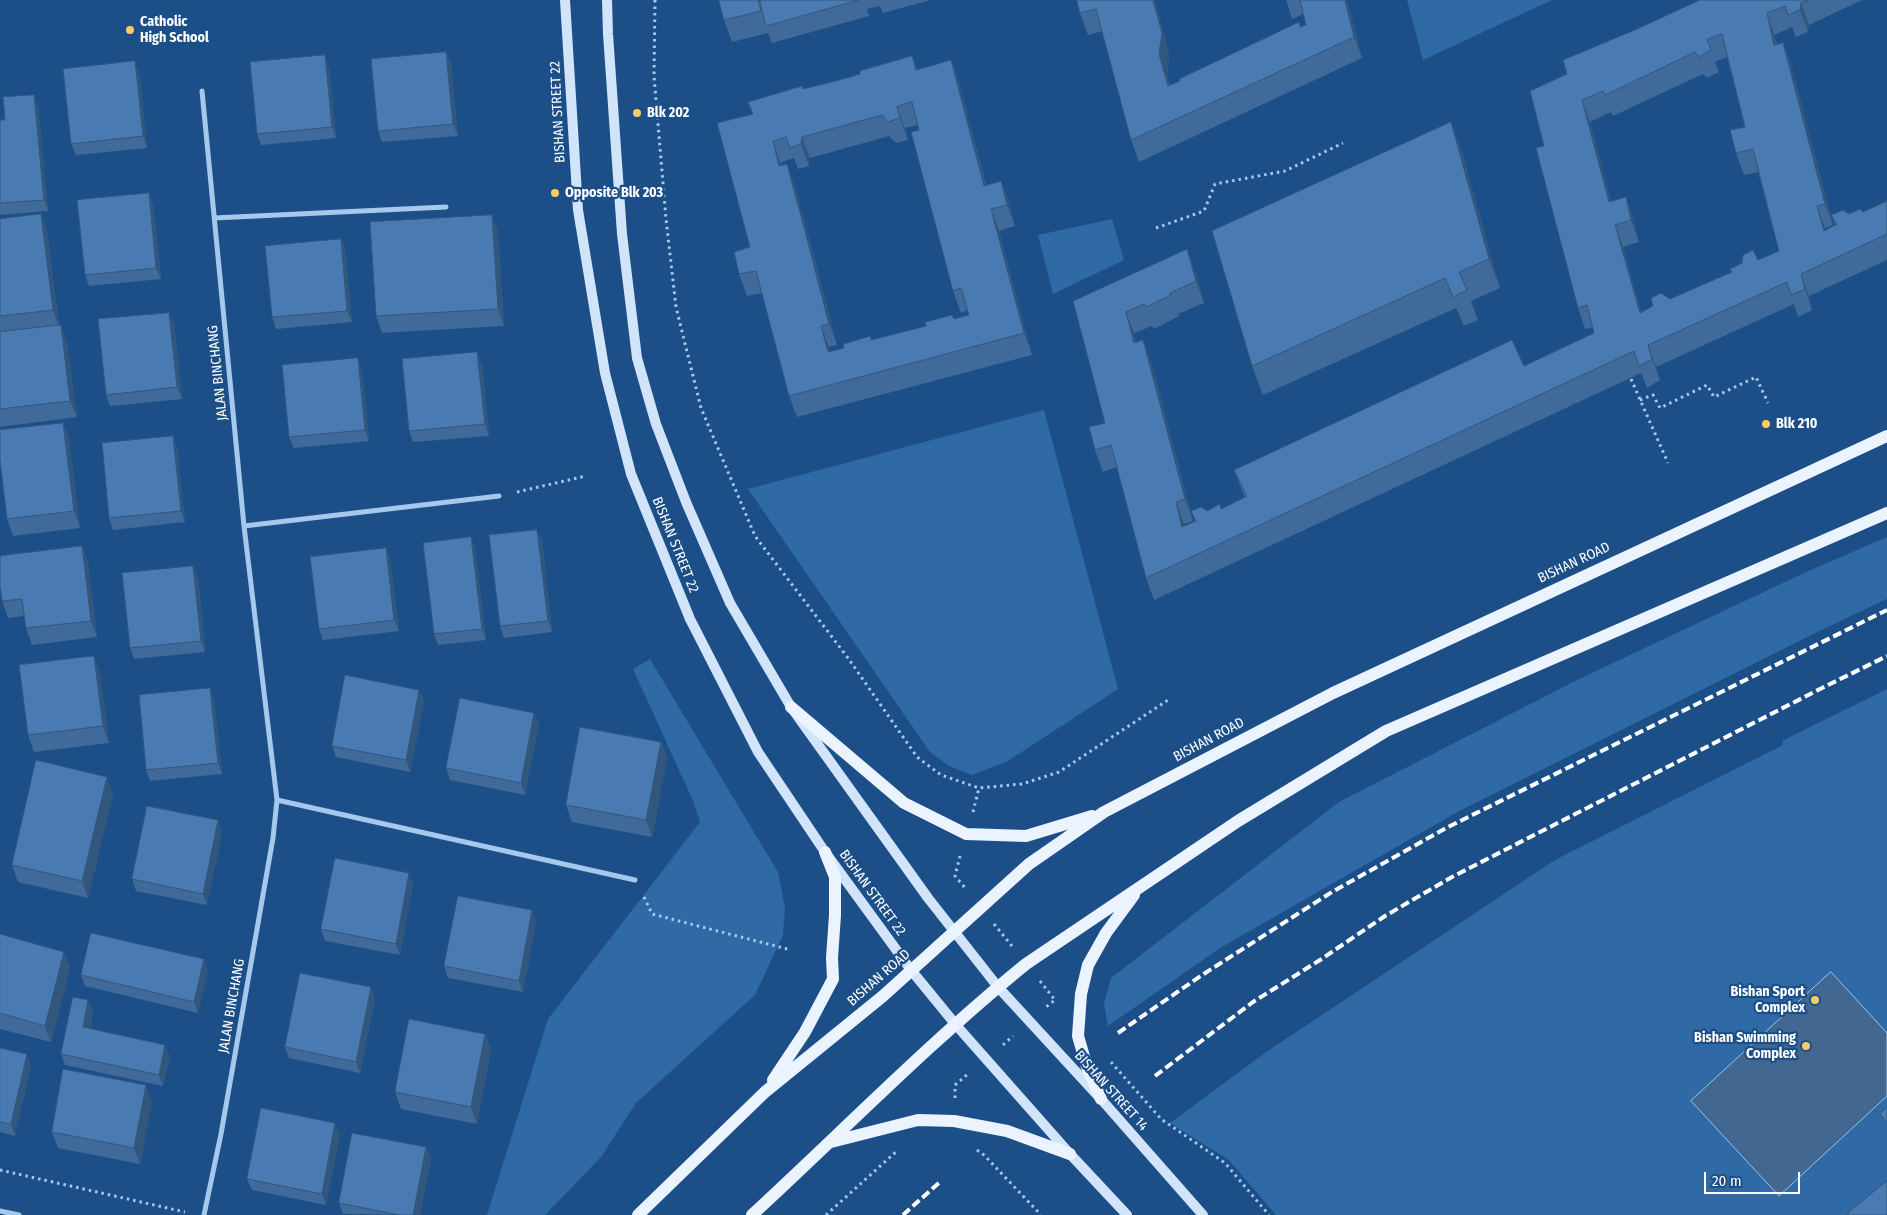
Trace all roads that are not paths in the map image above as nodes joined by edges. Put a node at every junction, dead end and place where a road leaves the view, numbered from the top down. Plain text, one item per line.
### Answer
1 (565, 0) edge
2 (608, 0) edge
3 (202, 92) dead end
4 (446, 207) dead end
5 (214, 218) junction
6 (1887, 436) edge
7 (499, 496) road end
8 (1887, 513) edge
9 (244, 526) junction
10 (791, 707) junction
11 (277, 800) junction
12 (1104, 812) junction
13 (824, 852) junction
14 (635, 880) road end
15 (1140, 887) junction
16 (954, 930) junction
17 (911, 970) junction
18 (998, 987) junction
19 (956, 1025) junction
20 (764, 1092) junction
21 (1101, 1099) junction
22 (831, 1142) junction
23 (1070, 1154) junction
24 (0, 1211) edge
25 (19, 1215) edge
26 (204, 1215) edge
27 (638, 1215) edge
28 (752, 1215) edge
29 (1127, 1215) edge
30 (1203, 1215) edge

1 - 13 main road, BISHAN STREET 22
2 - 10 main road, BISHAN STREET 22
3 - 5 street, JALAN BINCHANG
4 - 5 street
5 - 9 street, JALAN BINCHANG
6 - 12 main road, BISHAN ROAD
7 - 9 street
8 - 15 main road
9 - 11 street, JALAN BINCHANG
10 - 12 main road
10 - 16 main road, BISHAN STREET 22
11 - 14 street
11 - 26 street, JALAN BINCHANG
12 - 16 main road, BISHAN ROAD
13 - 17 main road, BISHAN STREET 22
13 - 20 main road
15 - 18 main road
15 - 21 main road
16 - 17 main road, BISHAN ROAD
16 - 18 main road, BISHAN STREET 22
17 - 19 main road, BISHAN STREET 22
17 - 20 main road, BISHAN ROAD
18 - 19 main road
18 - 21 main road, BISHAN STREET 14
19 - 22 main road
19 - 23 main road
20 - 27 main road, BISHAN ROAD
21 - 30 main road, BISHAN STREET 14
22 - 23 main road
22 - 28 main road
23 - 29 main road
24 - 25 street

